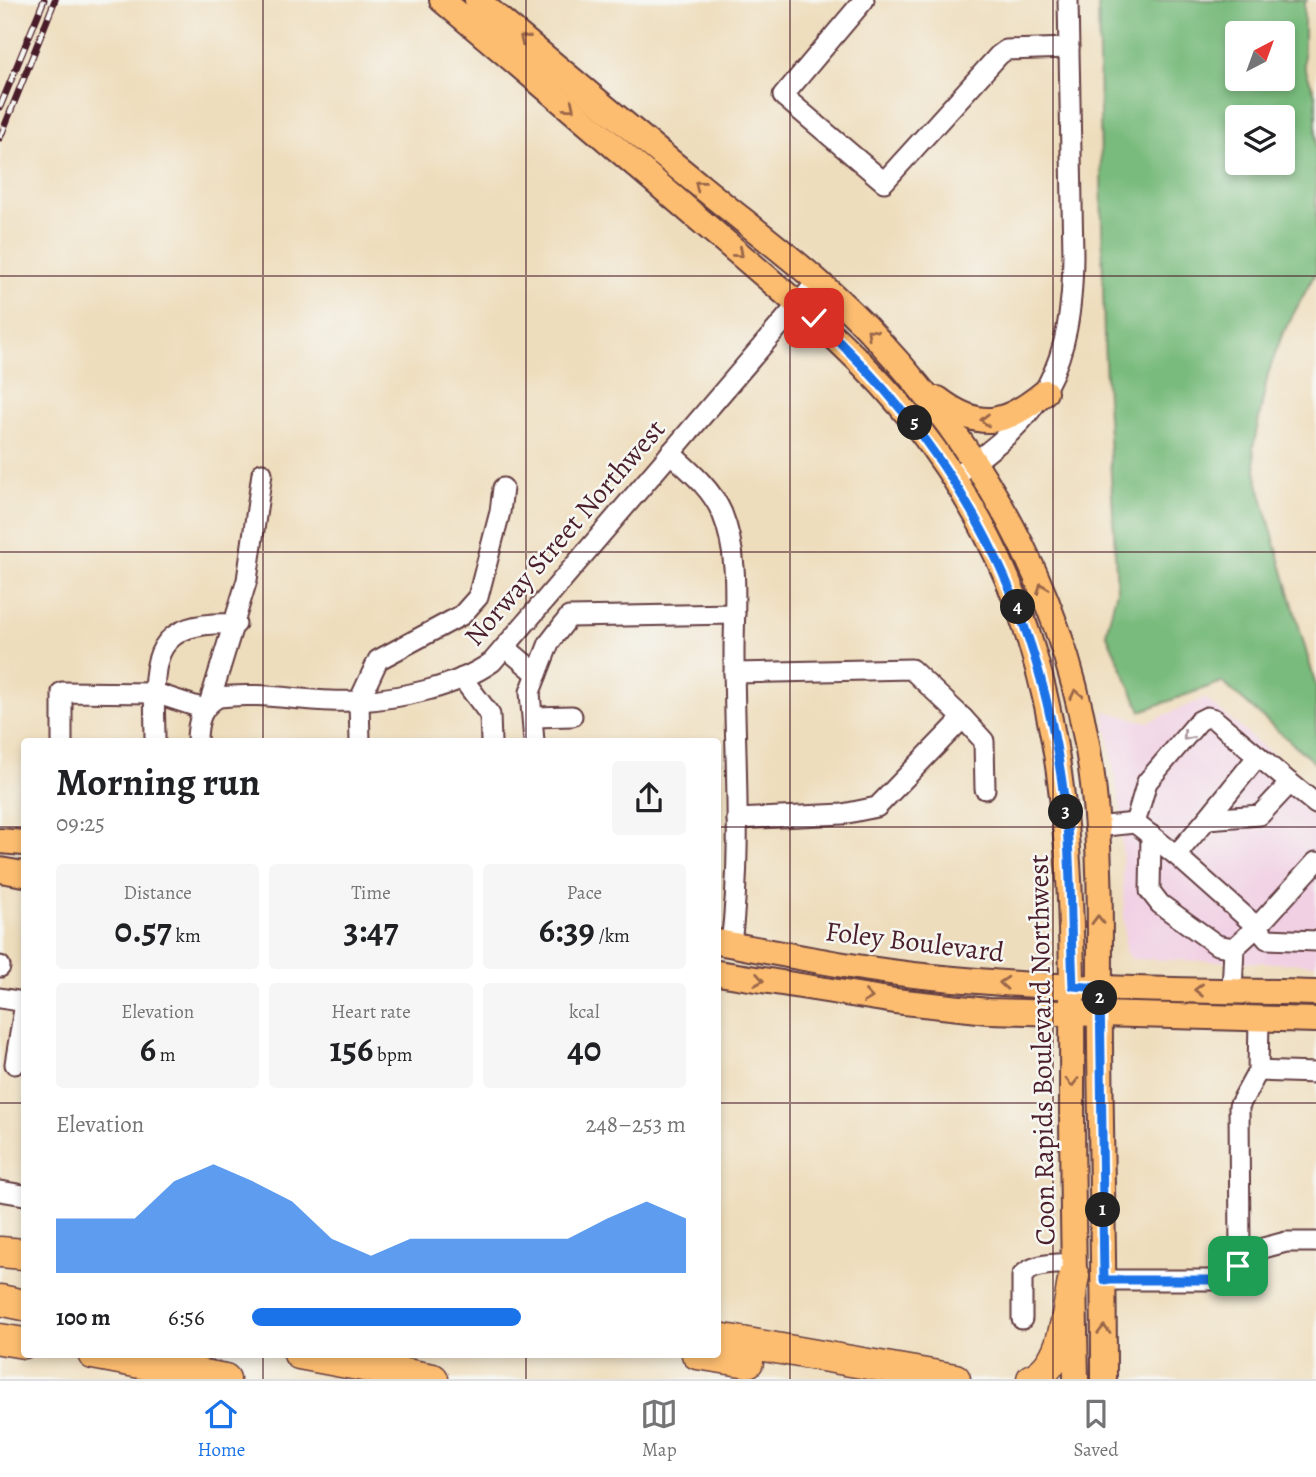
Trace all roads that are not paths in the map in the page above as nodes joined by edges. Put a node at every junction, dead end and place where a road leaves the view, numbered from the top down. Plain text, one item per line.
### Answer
1 (442, 0) edge
2 (477, 0) edge
3 (864, 0) edge
4 (1068, 0) edge
5 (1069, 48) junction
6 (816, 283) junction
7 (797, 303) junction
8 (897, 362) junction
9 (1045, 392) junction
10 (670, 453) junction
11 (976, 461) junction
12 (262, 473) dead end
13 (953, 477) junction
14 (503, 488) dead end
15 (735, 614) junction
16 (236, 624) junction
17 (505, 647) junction
18 (734, 673) junction
19 (537, 674) junction
20 (462, 678) junction
21 (155, 692) junction
22 (359, 701) junction
23 (207, 705) junction
24 (572, 716) dead end
25 (534, 717) junction
26 (963, 718) junction
27 (62, 738) edge
28 (155, 738) edge
29 (197, 738) edge
30 (360, 738) edge
31 (491, 738) edge
32 (534, 738) edge
33 (1258, 756) junction
34 (1290, 783) junction
35 (985, 789) dead end
36 (1316, 804) edge
37 (737, 819) junction
38 (1208, 819) junction
39 (1096, 827) junction
40 (1143, 829) junction
41 (0, 841) edge
42 (21, 843) edge
43 (1176, 855) junction
44 (1316, 862) edge
45 (0, 870) edge
46 (21, 874) edge
47 (1258, 927) junction
48 (1316, 941) edge
49 (724, 943) edge
50 (1234, 948) junction
51 (721, 974) edge
52 (1073, 986) junction
53 (1100, 988) junction
54 (1232, 991) junction
55 (1316, 993) edge
56 (0, 998) edge
57 (21, 1002) edge
58 (1072, 1013) junction
59 (1100, 1015) junction
60 (1259, 1019) junction
61 (1316, 1020) edge
62 (0, 1035) edge
63 (21, 1035) edge
64 (21, 1039) edge
65 (15, 1063) dead end
66 (1258, 1071) junction
67 (1316, 1073) edge
68 (0, 1191) edge
69 (21, 1194) edge
70 (1316, 1242) edge
71 (0, 1252) edge
72 (21, 1254) edge
73 (1240, 1254) junction
74 (1074, 1270) junction
75 (1104, 1280) junction
76 (0, 1300) edge
77 (21, 1304) edge
78 (1022, 1319) dead end
79 (0, 1339) edge
80 (721, 1339) edge
81 (21, 1342) edge
82 (106, 1358) edge
83 (113, 1358) edge
84 (320, 1358) edge
85 (721, 1358) edge
86 (172, 1379) edge
87 (225, 1379) edge
88 (433, 1379) edge
89 (851, 1379) edge
90 (955, 1379) edge
91 (1032, 1379) edge
92 (1076, 1379) edge
93 (1104, 1379) edge

1 -> 7 main road, Coon Rapids Boulevard Northwest
6 -> 2 main road
3 - 5 street
4 - 5 street
5 - 9 street
6 - 7 street, Norway Street Northwest
8 -> 6 main road
7 - 10 street, Norway Street Northwest
7 - 13 main road, Coon Rapids Boulevard Northwest
9 -> 8 main road
8 - 11 main road
9 - 11 street
10 - 15 street
10 - 17 street, Norway Street Northwest
11 - 13 street
39 -> 11 main road
12 - 16 street
13 - 52 main road, Coon Rapids Boulevard Northwest
14 - 22 street
15 - 18 street
15 - 19 street
16 - 21 street
16 - 23 street
17 - 19 street
17 - 20 street, Norway Street Northwest
18 - 26 street
18 - 37 street
19 - 25 street
20 - 22 street, Norway Street Northwest
20 - 31 street
21 - 23 street
21 - 27 street
21 - 28 street
22 - 23 street, Norway Street Northwest
22 - 30 street
23 - 29 street
24 - 25 street
25 - 32 street
26 - 35 street
26 - 37 street
33 - 34 street
33 - 38 street
33 -> 40 street
34 - 36 street
34 - 38 street
37 - 49 street
38 - 43 street
39 - 40 street
53 -> 39 main road
40 - 43 street
40 - 50 street
41 - 42 main road
43 - 47 street
44 - 47 street
45 - 46 main road
47 - 48 street
47 - 50 street
52 -> 49 main road, Foley Boulevard
50 - 54 street
51 -> 58 main road
52 - 53 main road, Foley Boulevard
52 - 58 main road, Coon Rapids Boulevard Northwest
54 -> 53 main road, Foley Boulevard
53 - 59 main road
54 - 55 main road, Foley Boulevard
56 - 57 street
58 - 59 main road
58 -> 74 main road, Coon Rapids Boulevard Northwest
59 - 60 main road
59 - 75 main road
60 - 61 main road
60 - 66 street
62 - 63 street
64 - 65 street
66 - 67 street
66 - 73 street
68 - 69 street
70 - 73 street
71 - 72 highway
73 - 75 street
74 - 78 street
74 - 91 highway
74 - 92 main road, Coon Rapids Boulevard Northwest
93 -> 75 main road
76 - 77 highway
79 - 81 highway
80 - 90 highway
82 - 86 highway
83 - 87 highway
84 - 88 highway
85 - 89 highway

